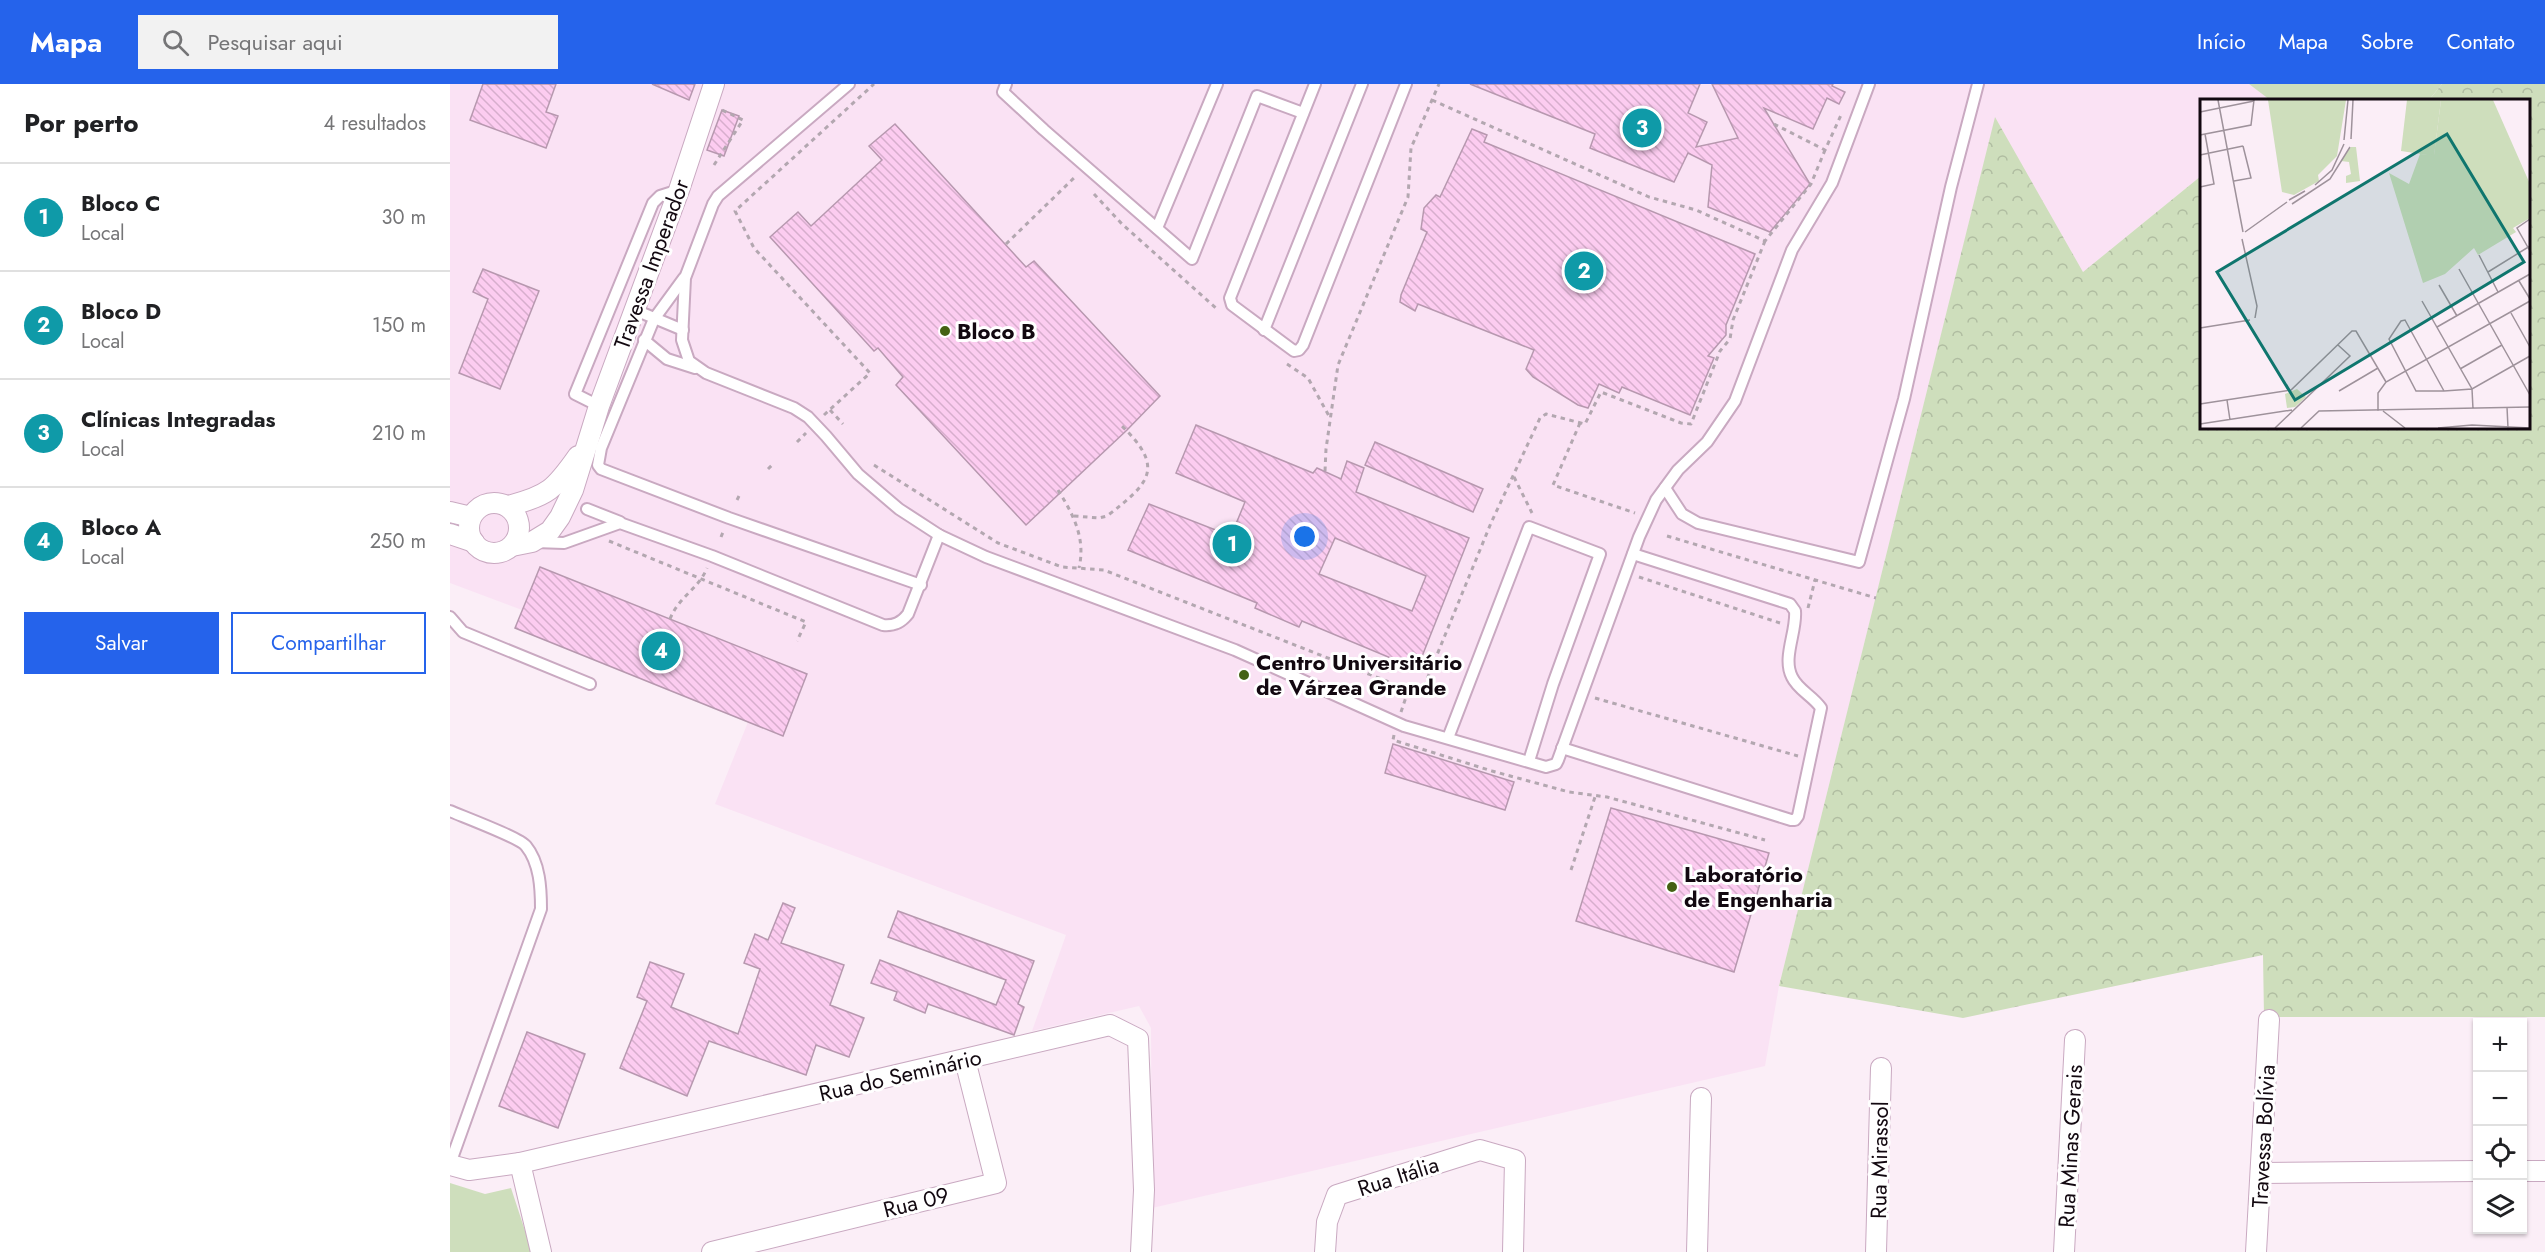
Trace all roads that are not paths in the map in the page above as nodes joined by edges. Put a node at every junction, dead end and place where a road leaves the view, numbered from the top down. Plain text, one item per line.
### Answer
1 (714, 84) edge
2 (849, 84) edge
3 (1006, 84) edge
4 (1217, 84) edge
5 (1315, 84) edge
6 (1362, 84) edge
7 (1406, 84) edge
8 (1869, 84) edge
9 (1978, 84) edge
10 (1303, 113) junction
11 (679, 190) junction
12 (1158, 228) junction
13 (685, 278) junction
14 (635, 310) junction
15 (654, 320) junction
16 (683, 330) junction
17 (1264, 330) junction
18 (644, 340) junction
19 (695, 368) junction
20 (599, 406) junction
21 (586, 444) junction
22 (1665, 488) junction
23 (508, 506) junction
24 (587, 508) dead end
25 (450, 512) edge
26 (471, 518) junction
27 (620, 523) junction
28 (450, 534) edge
29 (939, 535) junction
30 (532, 542) junction
31 (477, 550) junction
32 (510, 551) junction
33 (1633, 554) junction
34 (921, 585) junction
35 (450, 617) edge
36 (590, 684) dead end
37 (1448, 738) junction
38 (1562, 748) junction
39 (1529, 761) junction
40 (450, 811) edge
41 (2269, 1020) dead end
42 (2075, 1040) dead end
43 (965, 1060) junction
44 (1881, 1068) dead end
45 (1701, 1098) dead end
46 (520, 1163) junction
47 (450, 1164) edge
48 (2473, 1171) edge
49 (2527, 1171) edge
50 (2545, 1171) edge
51 (2261, 1173) junction
52 (541, 1252) edge
53 (712, 1252) edge
54 (1141, 1252) edge
55 (1325, 1252) edge
56 (1513, 1252) edge
57 (1696, 1252) edge
58 (1876, 1252) edge
59 (2064, 1252) edge
60 (2256, 1252) edge

1 - 11 street, Travessa Imperador
2 - 13 lane
3 - 12 lane
4 - 12 lane
5 - 10 lane
6 - 17 lane
7 - 17 lane
8 - 22 lane
9 - 22 lane
10 - 12 lane
10 - 17 lane
11 - 14 street, Travessa Imperador
11 - 20 lane
13 - 15 lane
13 - 16 lane
14 - 15 lane
14 - 20 street, Travessa Imperador
15 - 16 lane
15 - 18 lane
16 - 19 lane
18 - 19 lane
18 - 34 lane
19 - 29 lane
20 - 21 street, Travessa Imperador
21 - 23 street, Travessa Imperador
21 - 30 street, Travessa Imperador
22 - 33 lane
23 - 26 street
23 - 32 street
24 - 27 lane
25 - 26 street
26 - 31 street
27 - 30 lane
27 - 34 lane
28 - 31 street
29 - 34 lane
29 - 37 lane
30 - 32 street, Travessa Imperador
31 - 32 street
33 - 38 lane
33 - 38 lane
35 - 36 lane
37 - 39 lane
37 - 39 lane
38 - 39 lane
40 - 47 lane
41 - 51 street, Travessa Bolívia
42 - 59 street, Rua Minas Gerais
43 - 46 street, Rua do Seminário
43 - 53 street, Rua 09
43 - 54 street, Rua do Seminário
44 - 58 street, Rua Mirassol
45 - 57 street
46 - 47 street, Rua do Seminário
46 - 52 street
48 - 51 street
49 - 50 street
51 - 60 street, Travessa Bolívia
55 - 56 street, Rua Itália

